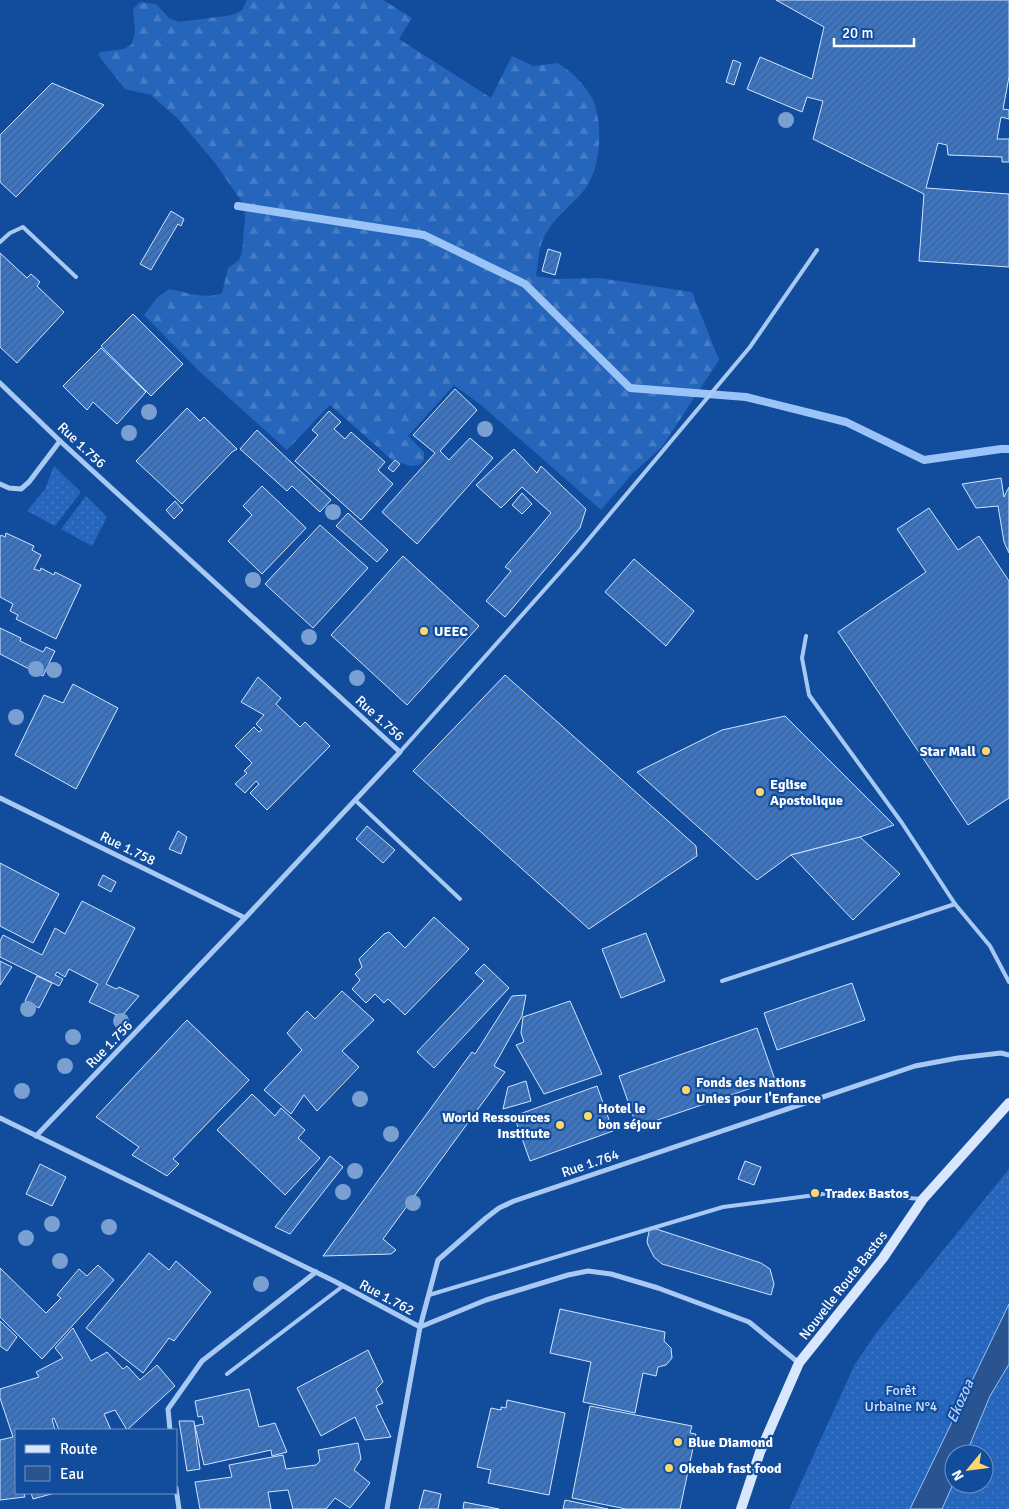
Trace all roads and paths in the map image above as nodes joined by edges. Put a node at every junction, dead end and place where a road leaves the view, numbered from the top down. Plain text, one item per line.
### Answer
1 (0, 242) edge
2 (817, 250) dead end
3 (76, 277) dead end
4 (0, 383) edge
5 (60, 441) junction
6 (0, 484) edge
7 (806, 636) dead end
8 (400, 752) junction
9 (0, 798) edge
10 (355, 800) junction
11 (460, 899) dead end
12 (955, 904) junction
13 (245, 918) junction
14 (722, 981) dead end
15 (1009, 982) edge
16 (1009, 1055) edge
17 (1009, 1103) edge
18 (0, 1118) edge
19 (36, 1136) junction
20 (923, 1199) junction
21 (316, 1272) junction
22 (343, 1286) junction
23 (430, 1295) junction
24 (420, 1327) junction
25 (799, 1363) junction
26 (227, 1374) dead end
27 (170, 1429) edge
28 (177, 1494) edge
29 (179, 1509) edge
30 (387, 1509) edge
31 (740, 1509) edge

1 - 3 lane
2 - 8 lane
4 - 5 street, Rue 1.756
5 - 6 street
5 - 8 street, Rue 1.756
7 - 12 lane
8 - 10 street, Rue 1.756
9 - 13 street, Rue 1.758
10 - 11 lane
10 - 13 street, Rue 1.756
12 - 14 lane
12 - 15 lane
13 - 19 street, Rue 1.756
16 - 23 street, Rue 1.764
17 - 20 main road, Nouvelle Route Bastos
18 - 19 street, Rue 1.762
19 - 21 street, Rue 1.762
20 - 23 lane
20 - 25 main road, Nouvelle Route Bastos
21 - 22 street, Rue 1.762
21 - 27 street
22 - 24 street, Rue 1.762
22 - 26 lane
23 - 24 street, Rue 1.764
24 - 25 street, Rue 1.762
24 - 30 street, Rue 1.764
25 - 31 main road, Nouvelle Route Bastos
28 - 29 street

